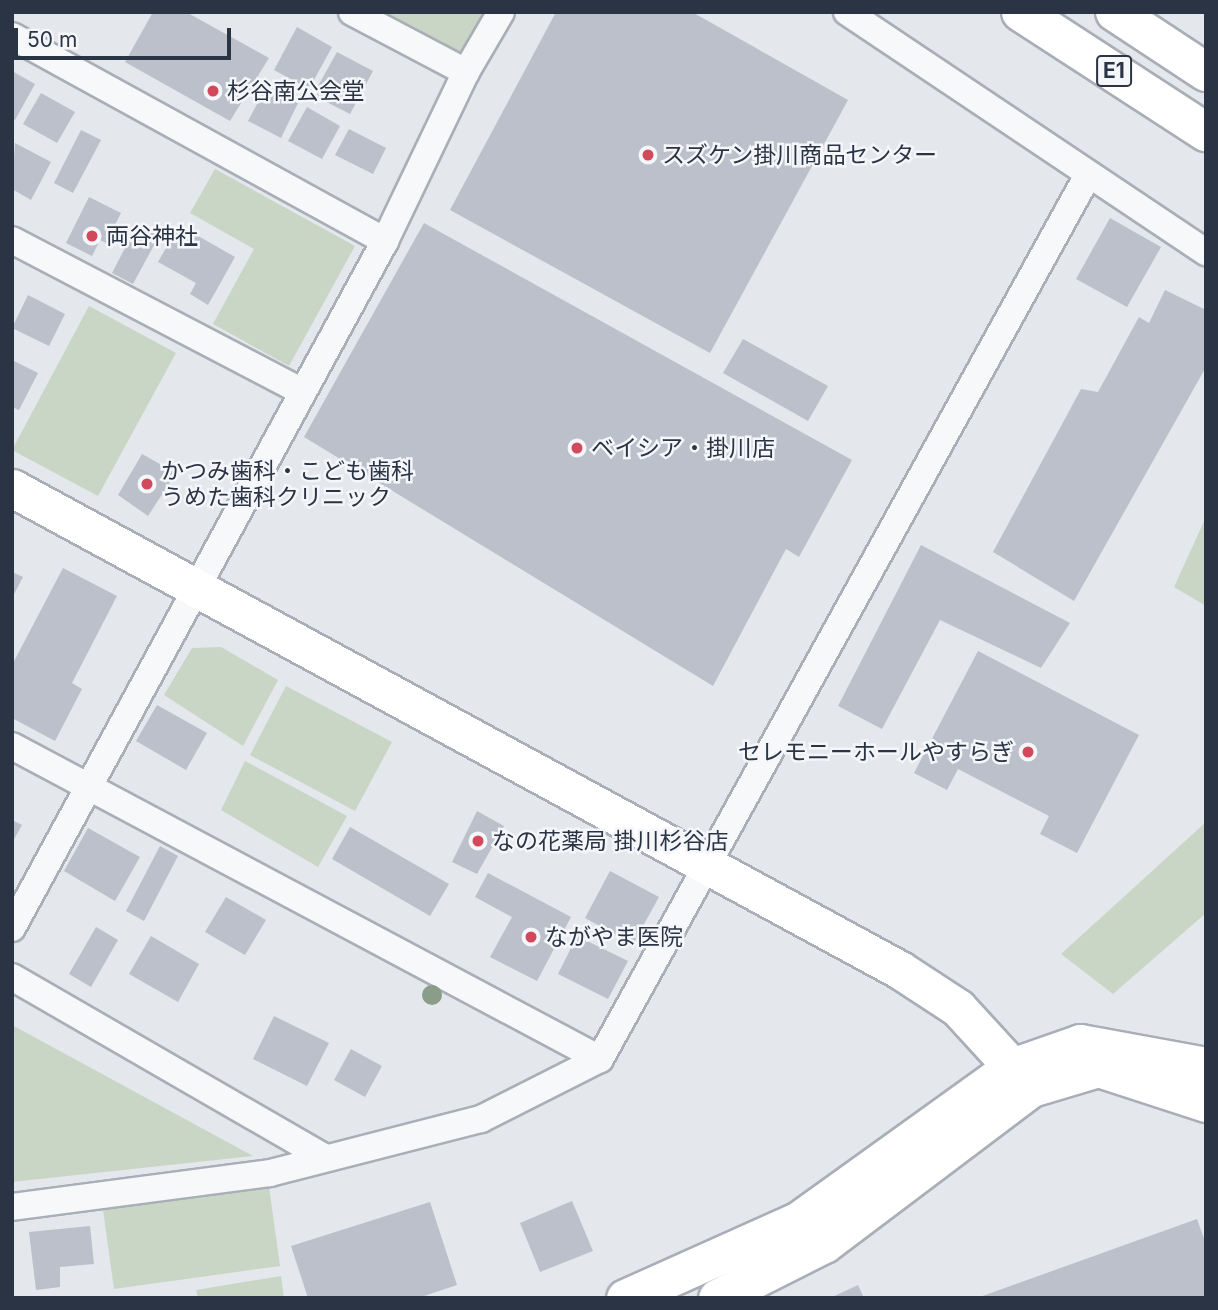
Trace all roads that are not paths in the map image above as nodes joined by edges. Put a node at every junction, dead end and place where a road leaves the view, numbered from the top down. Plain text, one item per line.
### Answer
1 (352, 12) edge
2 (501, 12) edge
3 (847, 12) edge
4 (1021, 12) edge
5 (1115, 12) edge
6 (12, 36) edge
7 (466, 72) junction
8 (1206, 72) edge
9 (1206, 132) edge
10 (1088, 175) junction
11 (12, 240) edge
12 (385, 241) junction
13 (1206, 252) edge
14 (301, 391) junction
15 (12, 488) edge
16 (198, 586) junction
17 (12, 746) edge
18 (90, 788) junction
19 (710, 865) junction
20 (12, 928) edge
21 (12, 977) edge
22 (600, 1059) junction
23 (1206, 1066) edge
24 (1012, 1067) junction
25 (1206, 1102) edge
26 (326, 1158) junction
27 (12, 1207) edge
28 (625, 1298) edge
29 (717, 1298) edge

1 - 7 street
2 - 7 street
3 - 10 street
4 - 9 highway, E1
5 - 8 highway, E1
6 - 12 street
7 - 12 street
10 - 13 street
10 - 19 street
11 - 14 street
12 - 14 street
14 - 16 street
15 - 16 street
16 - 18 street
16 - 19 street
17 - 18 street
18 - 20 street
18 - 22 street
19 - 22 street
19 - 24 street
21 - 26 street
22 - 26 street
23 - 24 street
24 - 28 street
25 - 29 street
26 - 27 street

